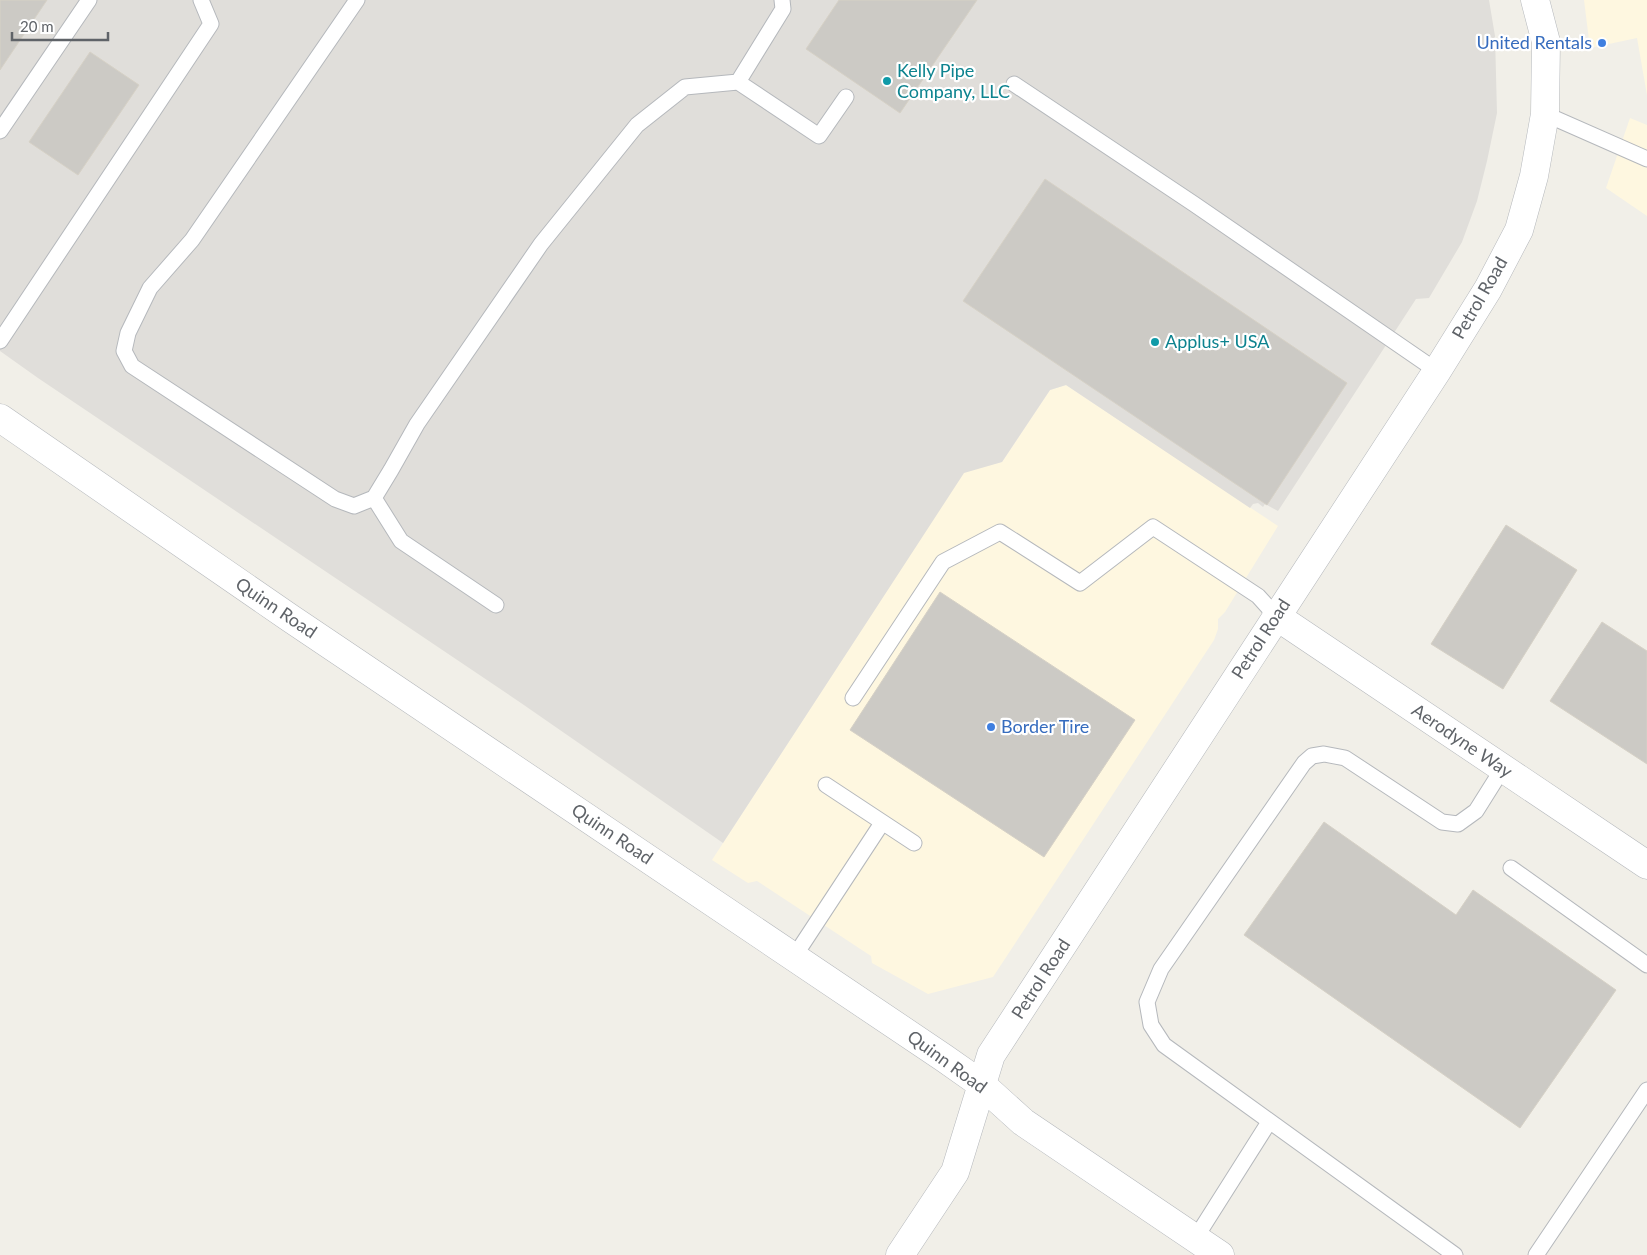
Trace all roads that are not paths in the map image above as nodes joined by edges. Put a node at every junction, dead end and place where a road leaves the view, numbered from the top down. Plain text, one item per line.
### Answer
1 (89, 0) edge
2 (201, 0) edge
3 (357, 0) edge
4 (782, 0) edge
5 (1535, 0) edge
6 (738, 82) junction
7 (1014, 84) dead end
8 (846, 97) dead end
9 (1545, 114) junction
10 (0, 131) edge
11 (1647, 159) edge
12 (0, 341) edge
13 (1438, 371) junction
14 (0, 418) edge
15 (374, 498) junction
16 (496, 605) dead end
17 (1276, 616) junction
18 (853, 698) dead end
19 (1503, 768) junction
20 (826, 786) dead end
21 (882, 823) junction
22 (914, 844) dead end
23 (1647, 865) edge
24 (1511, 868) dead end
25 (794, 957) junction
26 (1647, 965) edge
27 (981, 1084) junction
28 (1647, 1090) edge
29 (1269, 1122) junction
30 (1195, 1239) junction
31 (1437, 1250) edge
32 (900, 1255) edge
33 (1220, 1255) edge
34 (1455, 1255) edge
35 (1536, 1255) edge

1 - 10 lane
2 - 12 lane
3 - 15 lane
4 - 6 lane
5 - 9 street, Petrol Road
6 - 8 lane
6 - 15 lane
7 - 13 lane
9 - 11 lane
9 - 13 street, Petrol Road
13 - 17 street, Petrol Road
14 - 25 street, Quinn Road
15 - 16 lane
17 - 18 lane
17 - 19 street, Aerodyne Way
17 - 27 street, Petrol Road
19 - 23 street, Aerodyne Way
19 - 29 lane
20 - 21 lane
21 - 22 lane
21 - 25 lane
24 - 26 lane
25 - 27 street, Quinn Road
27 - 30 street, Quinn Road
27 - 32 street, Petrol Road
28 - 35 lane
29 - 30 lane
29 - 31 lane
30 - 33 street, Quinn Road
31 - 34 lane

